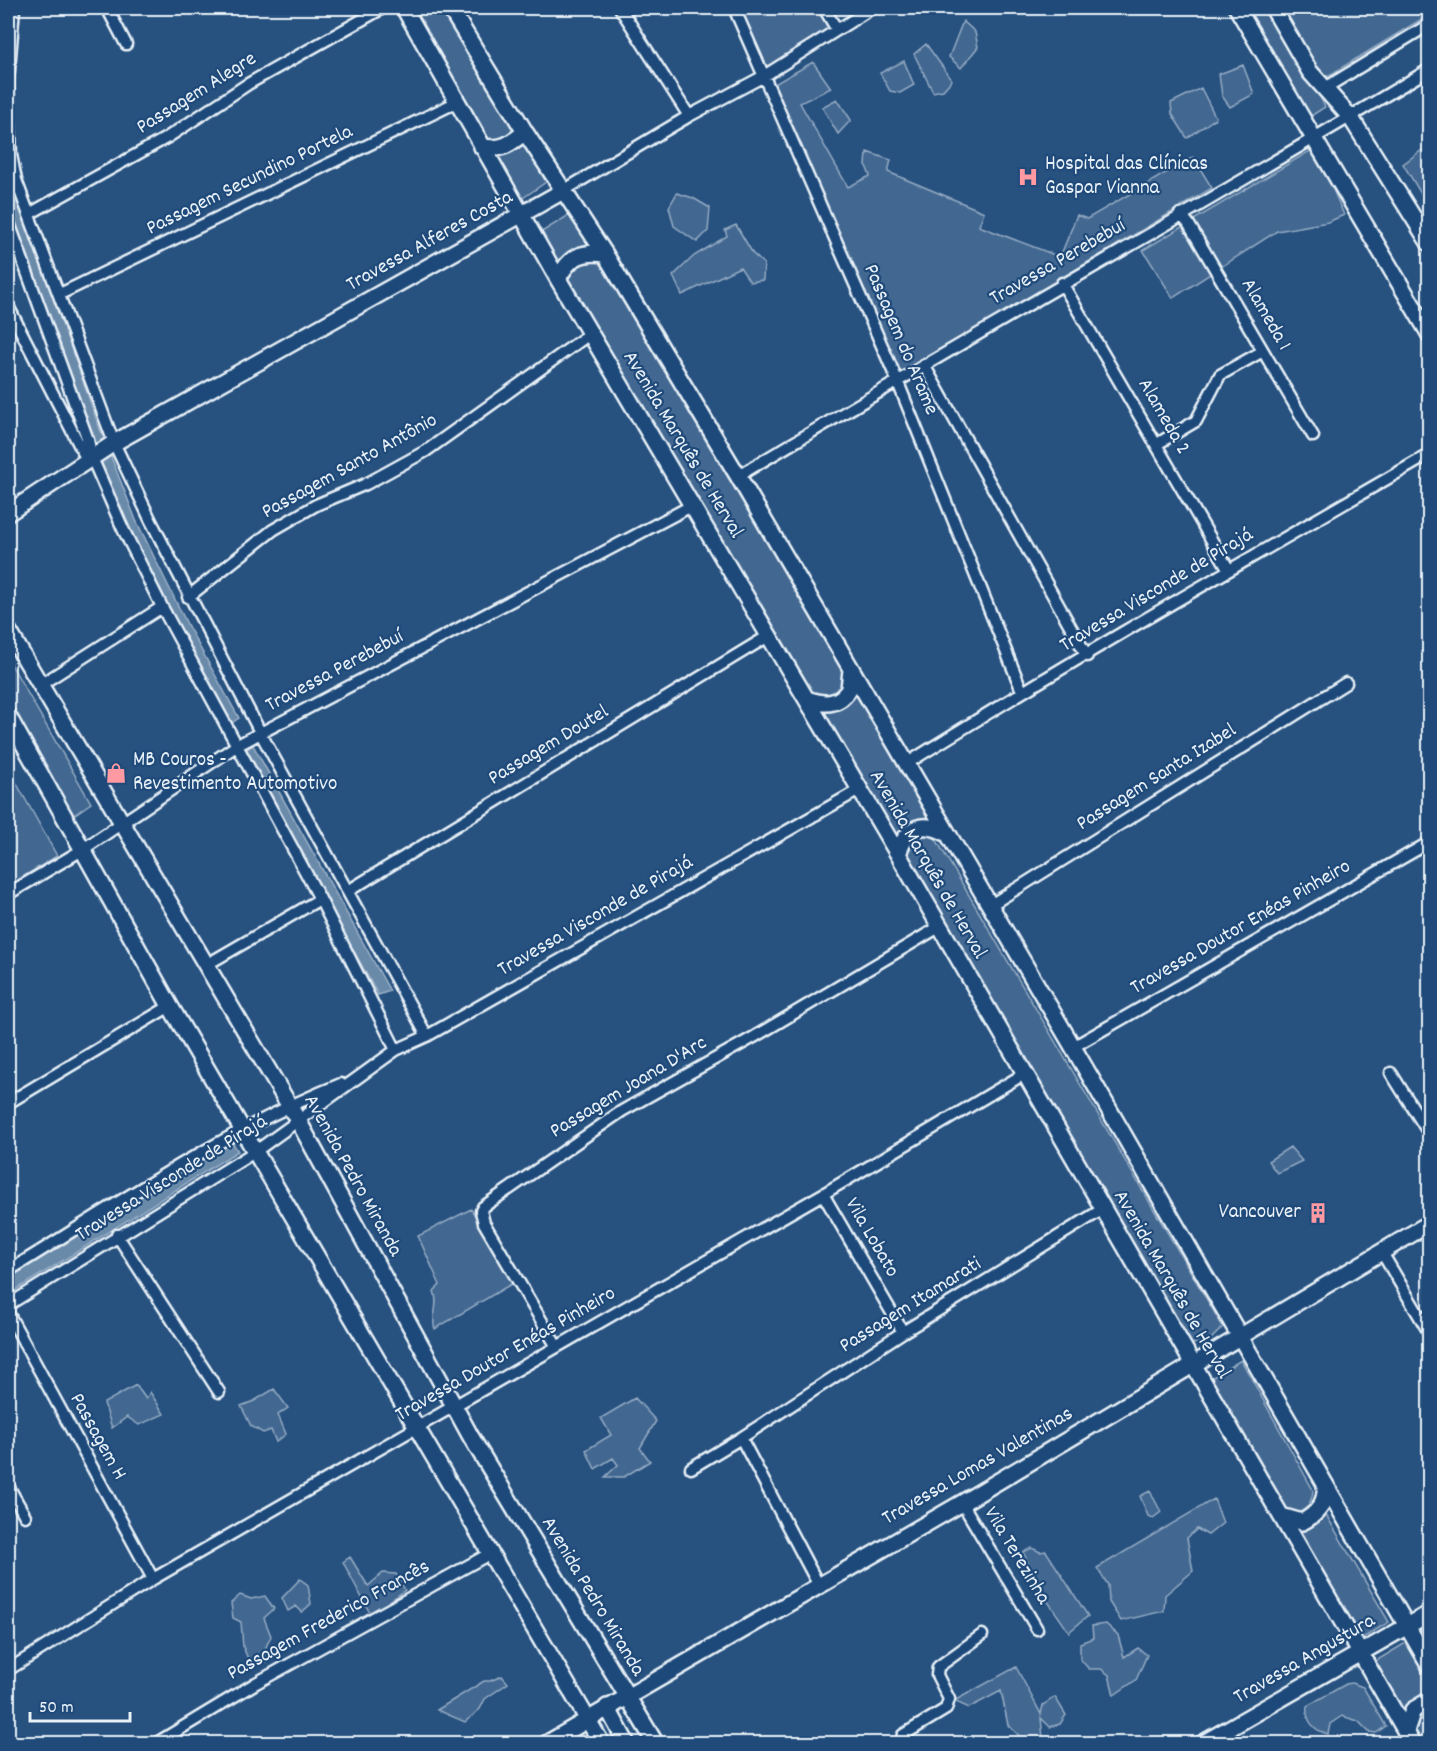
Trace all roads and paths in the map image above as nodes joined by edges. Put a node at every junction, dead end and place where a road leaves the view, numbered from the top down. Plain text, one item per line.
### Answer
1 (14, 8) edge
2 (106, 8) edge
3 (383, 8) edge
4 (404, 8) edge
5 (450, 8) edge
6 (620, 8) edge
7 (734, 8) edge
8 (824, 8) edge
9 (872, 8) edge
10 (1237, 8) edge
11 (1273, 8) edge
12 (1430, 24) edge
13 (837, 30) junction
14 (126, 45) dead end
15 (1430, 69) edge
16 (764, 76) junction
17 (8, 83) edge
18 (1325, 88) junction
19 (457, 102) junction
20 (689, 116) junction
21 (1351, 118) junction
22 (525, 132) junction
23 (1316, 139) junction
24 (482, 147) junction
25 (563, 191) junction
26 (31, 213) junction
27 (1180, 214) junction
28 (521, 215) junction
29 (8, 220) edge
30 (1430, 244) edge
31 (605, 254) junction
32 (558, 279) junction
33 (1062, 283) junction
34 (60, 294) junction
35 (8, 306) edge
36 (591, 333) junction
37 (1430, 335) edge
38 (1263, 351) junction
39 (924, 365) junction
40 (897, 380) junction
41 (1313, 436) dead end
42 (114, 442) junction
43 (1156, 444) junction
44 (1430, 454) edge
45 (90, 460) junction
46 (738, 476) junction
47 (693, 505) junction
48 (8, 513) edge
49 (1229, 570) junction
50 (188, 597) junction
51 (162, 607) junction
52 (8, 630) edge
53 (770, 635) junction
54 (1087, 656) junction
55 (851, 669) junction
56 (1346, 683) dead end
57 (40, 685) junction
58 (1022, 691) junction
59 (807, 699) junction
60 (8, 716) edge
61 (261, 734) junction
62 (236, 746) junction
63 (906, 764) junction
64 (860, 790) junction
65 (122, 823) junction
66 (948, 834) junction
67 (1430, 842) edge
68 (82, 850) junction
69 (898, 854) junction
70 (348, 891) junction
71 (8, 894) edge
72 (320, 899) junction
73 (989, 906) junction
74 (939, 927) junction
75 (206, 965) junction
76 (171, 1006) junction
77 (427, 1036) junction
78 (1073, 1047) junction
79 (396, 1050) junction
80 (1391, 1072) dead end
81 (1023, 1074) junction
82 (352, 1079) junction
83 (8, 1103) edge
84 (289, 1105) junction
85 (299, 1122) junction
86 (243, 1129) junction
87 (1430, 1135) edge
88 (256, 1151) junction
89 (823, 1194) junction
90 (1103, 1209) junction
91 (1430, 1223) edge
92 (117, 1235) junction
93 (1381, 1251) junction
94 (8, 1271) edge
95 (8, 1305) edge
96 (8, 1313) edge
97 (903, 1332) junction
98 (1430, 1334) edge
99 (1239, 1335) junction
100 (557, 1347) junction
101 (1194, 1363) junction
102 (219, 1392) dead end
103 (454, 1407) junction
104 (418, 1429) junction
105 (741, 1438) junction
106 (691, 1468) dead end
107 (1325, 1484) junction
108 (8, 1486) edge
109 (962, 1503) junction
110 (25, 1516) dead end
111 (1281, 1516) junction
112 (491, 1553) junction
113 (153, 1579) junction
114 (818, 1584) junction
115 (1430, 1613) edge
116 (1406, 1626) junction
117 (1037, 1629) dead end
118 (982, 1635) dead end
119 (1359, 1652) junction
120 (1430, 1666) edge
121 (8, 1670) edge
122 (628, 1696) junction
123 (1430, 1700) edge
124 (607, 1707) junction
125 (589, 1719) junction
126 (1410, 1737) edge
127 (155, 1743) edge
128 (546, 1743) edge
129 (602, 1743) edge
130 (627, 1743) edge
131 (656, 1743) edge
132 (900, 1743) edge
133 (1202, 1743) edge

1 - 17 street
2 - 14 street
3 - 26 street, Passagem Alegre
4 - 19 main road, Avenida Marquês de Herval
5 - 22 main road, Avenida Marquês de Herval
6 - 20 street
7 - 16 street, Passagem do Arame
8 - 13 street
9 - 13 street, Travessa Alferes Costa
10 - 23 main road
11 - 18 main road
12 - 18 street
13 - 16 street, Travessa Alferes Costa
15 - 21 street, Travessa Perebebuí
16 - 20 street, Travessa Alferes Costa
16 - 40 street, Passagem do Arame
17 - 26 street
18 - 21 main road
19 - 24 main road, Avenida Marquês de Herval
19 - 34 street, Passagem Secundino Portela
20 - 25 street, Travessa Alferes Costa
21 - 23 street, Travessa Perebebuí
21 - 30 main road
22 - 24 main road
22 - 25 main road, Avenida Marquês de Herval
23 - 27 street, Travessa Perebebuí
23 - 37 main road
24 - 28 main road, Avenida Marquês de Herval
25 - 28 main road, Travessa Alferes Costa
25 - 31 main road, Avenida Marquês de Herval
26 - 34 street
27 - 33 street, Travessa Perebebuí
27 - 38 street, Alameda 1
28 - 32 main road, Avenida Marquês de Herval
28 - 42 main road, Travessa Alferes Costa
29 - 45 street
31 - 32 main road
31 - 46 main road, Avenida Marquês de Herval
32 - 36 main road, Avenida Marquês de Herval
33 - 39 street, Travessa Perebebuí
33 - 43 street, Alameda 2
34 - 42 street
35 - 45 street
36 - 47 main road, Avenida Marquês de Herval
36 - 50 street, Passagem Santo Antônio
38 - 41 street, Alameda 1
38 - 43 street
39 - 40 street, Travessa Perebebuí
39 - 54 street, Passagem do Arame
40 - 46 street, Travessa Perebebuí
40 - 58 street, Passagem do Arame
42 - 45 main road, Travessa Alferes Costa
42 - 50 street
43 - 49 street, Alameda 2
44 - 49 street, Travessa Visconde de Pirajá
45 - 48 main road, Travessa Alferes Costa
45 - 51 street
46 - 55 main road, Avenida Marquês de Herval
47 - 53 main road, Avenida Marquês de Herval
47 - 61 street, Travessa Perebebuí
49 - 54 street, Travessa Visconde de Pirajá
50 - 61 street
51 - 57 street
51 - 62 street
52 - 57 main road, Avenida Pedro Miranda
53 - 59 main road, Avenida Marquês de Herval
53 - 70 street, Passagem Doutel
54 - 58 street, Travessa Visconde de Pirajá
55 - 59 main road
55 - 63 main road, Avenida Marquês de Herval
56 - 73 street, Passagem Santa Izabel
57 - 65 main road, Avenida Pedro Miranda
58 - 63 street, Travessa Visconde de Pirajá
59 - 64 main road, Avenida Marquês de Herval
60 - 68 main road
61 - 62 street, Travessa Perebebuí
61 - 70 street
62 - 65 street, Travessa Perebebuí
62 - 72 street
63 - 66 main road, Avenida Marquês de Herval
64 - 69 main road, Avenida Marquês de Herval
64 - 77 street, Travessa Visconde de Pirajá
65 - 68 street, Travessa Perebebuí
65 - 75 main road, Avenida Pedro Miranda
66 - 69 main road
66 - 73 main road, Avenida Marquês de Herval
67 - 78 street, Travessa Doutor Enéas Pinheiro
68 - 71 street, Travessa Perebebuí
68 - 76 main road
69 - 74 main road, Avenida Marquês de Herval
70 - 77 street
72 - 75 street
72 - 79 street
73 - 78 main road, Avenida Marquês de Herval
74 - 81 main road, Avenida Marquês de Herval
74 - 100 street, Passagem Joana D'Arc
75 - 84 main road, Avenida Pedro Miranda
76 - 83 street
76 - 86 main road
77 - 79 street, Travessa Visconde de Pirajá
78 - 99 main road, Avenida Marquês de Herval
79 - 82 street, Travessa Visconde de Pirajá
80 - 87 street
81 - 89 street, Travessa Doutor Enéas Pinheiro
81 - 90 main road, Avenida Marquês de Herval
82 - 84 street, Travessa Visconde de Pirajá
82 - 85 street, Travessa Visconde de Pirajá
84 - 85 main road, Avenida Pedro Miranda
84 - 86 street, Travessa Visconde de Pirajá
85 - 88 street, Travessa Visconde de Pirajá
85 - 103 main road, Avenida Pedro Miranda
86 - 88 main road
86 - 94 street, Travessa Visconde de Pirajá
88 - 92 street, Travessa Visconde de Pirajá
88 - 104 main road
89 - 97 street, Vila Lobato
89 - 100 street, Travessa Doutor Enéas Pinheiro
90 - 97 street, Passagem Itamarati
90 - 101 main road, Avenida Marquês de Herval
91 - 93 main road, Travessa Lomas Valentinas
92 - 95 street, Travessa Visconde de Pirajá
92 - 102 street
93 - 98 street
93 - 99 main road, Travessa Lomas Valentinas
96 - 113 street, Passagem H
97 - 105 street, Passagem Itamarati
99 - 101 main road, Travessa Lomas Valentinas
99 - 107 main road, Avenida Marquês de Herval
100 - 103 street, Travessa Doutor Enéas Pinheiro
101 - 109 main road, Travessa Lomas Valentinas
101 - 111 main road, Avenida Marquês de Herval
103 - 104 street, Travessa Doutor Enéas Pinheiro
103 - 122 main road, Avenida Pedro Miranda
104 - 112 main road
104 - 113 street, Travessa Doutor Enéas Pinheiro
105 - 106 street, Passagem Itamarati
105 - 114 street
107 - 111 main road
107 - 116 main road, Avenida Marquês de Herval
108 - 110 street
109 - 114 main road, Travessa Lomas Valentinas
109 - 117 street, Vila Terezinha
111 - 119 main road, Avenida Marquês de Herval
112 - 125 main road
112 - 127 street, Passagem Frederico Francês
113 - 121 street, Travessa Doutor Enéas Pinheiro
114 - 122 main road, Travessa Lomas Valentinas
115 - 116 main road, Travessa Angustura
116 - 119 main road, Travessa Angustura
116 - 120 main road, Avenida Marquês de Herval
118 - 132 street
119 - 126 main road, Avenida Marquês de Herval
119 - 133 main road, Travessa Angustura
122 - 124 main road, Travessa Lomas Valentinas
122 - 131 main road, Avenida Pedro Miranda
123 - 126 main road
124 - 125 main road, Travessa Lomas Valentinas
124 - 130 main road
125 - 128 main road, Travessa Lomas Valentinas
125 - 129 main road

